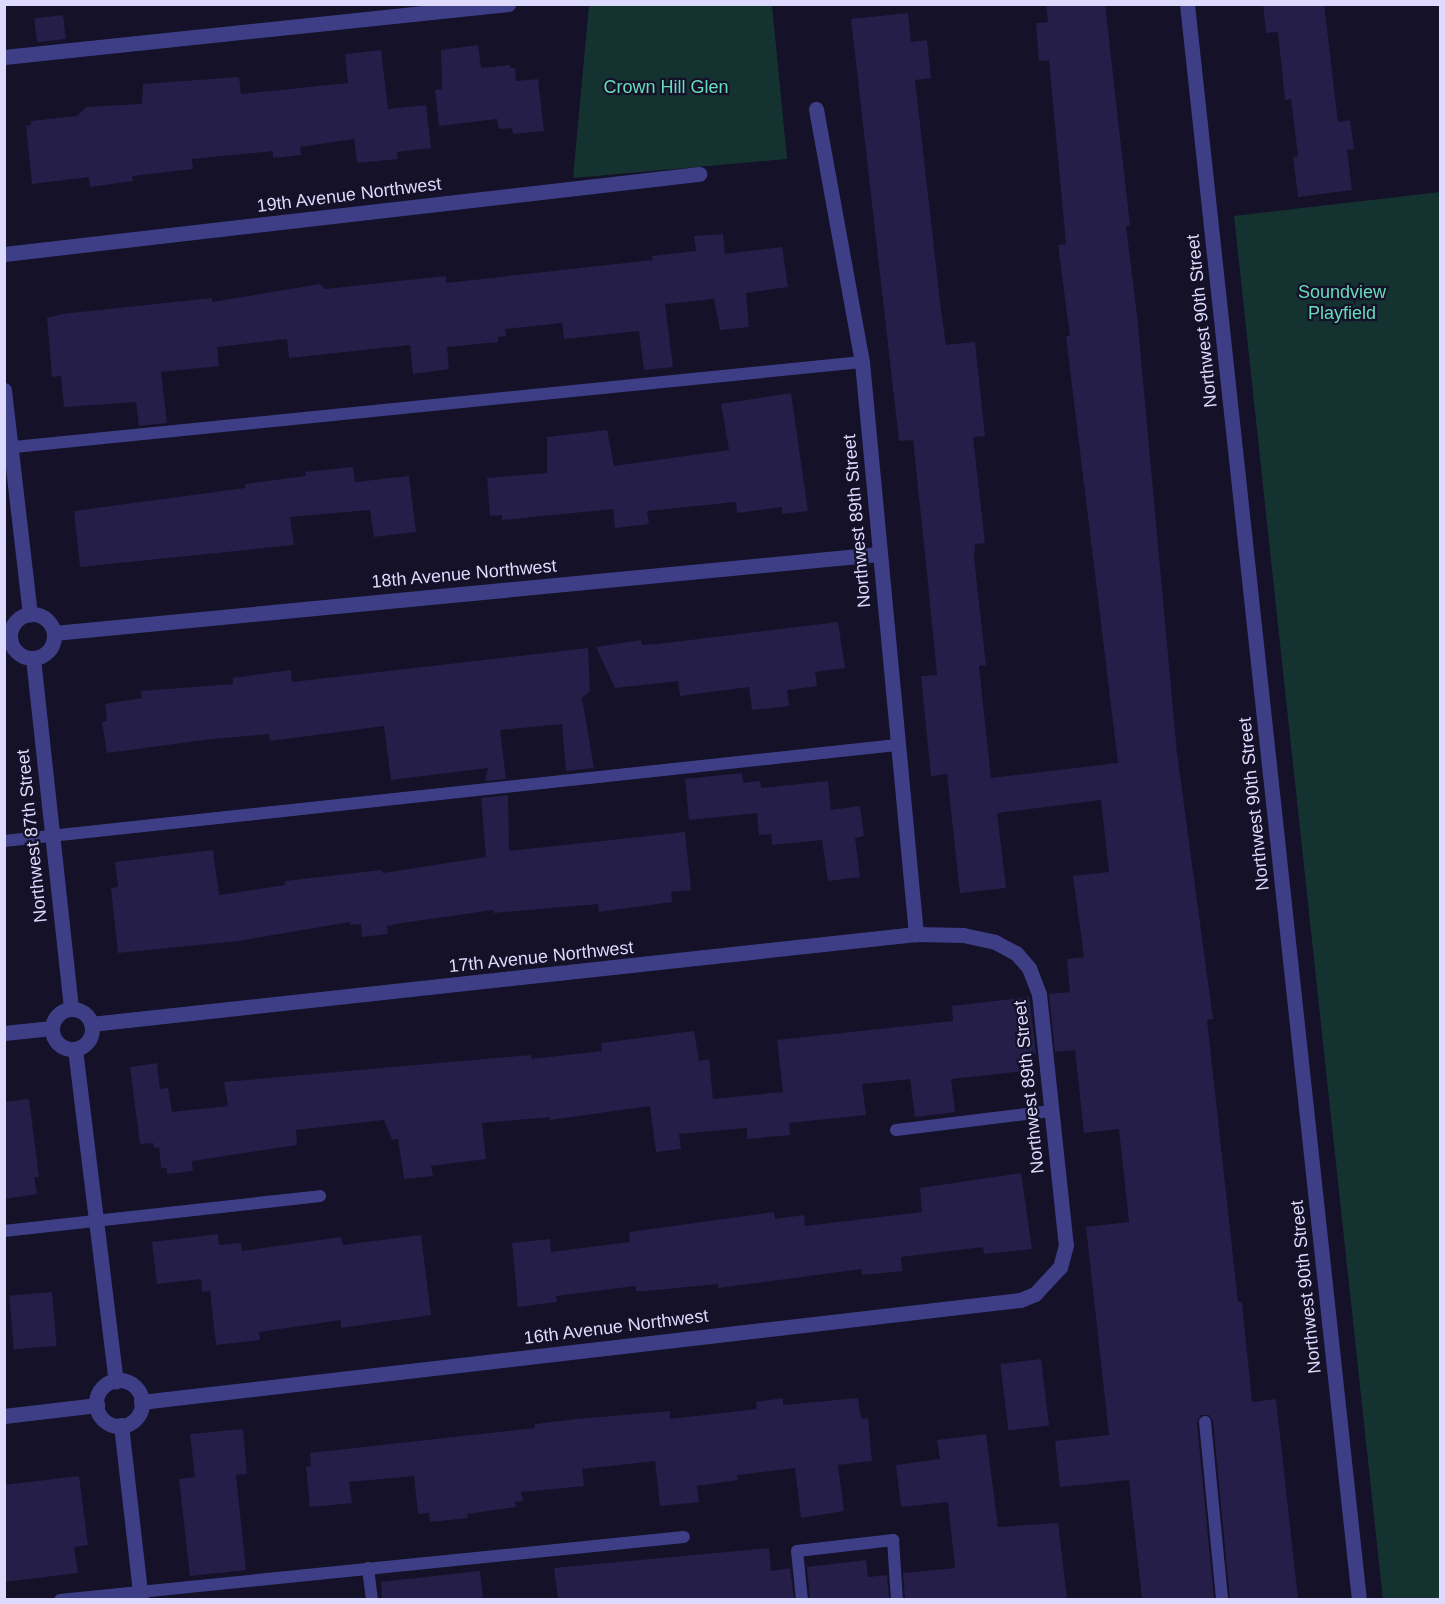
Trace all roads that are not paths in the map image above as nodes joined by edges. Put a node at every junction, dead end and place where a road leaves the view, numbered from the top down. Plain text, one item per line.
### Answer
1 (508, 4) edge
2 (1187, 4) edge
3 (4, 57) edge
4 (816, 109) dead end
5 (699, 174) dead end
6 (4, 254) edge
7 (862, 363) junction
8 (4, 390) edge
9 (8, 448) edge
10 (879, 554) junction
11 (30, 615) junction
12 (54, 633) junction
13 (8, 640) edge
14 (33, 658) junction
15 (897, 745) junction
16 (52, 836) junction
17 (4, 841) edge
18 (916, 934) junction
19 (995, 942) joint
20 (71, 1009) junction
21 (91, 1024) junction
22 (52, 1028) junction
23 (4, 1033) edge
24 (75, 1049) junction
25 (1051, 1111) junction
26 (896, 1130) dead end
27 (320, 1196) dead end
28 (98, 1223) junction
29 (4, 1232) edge
30 (1066, 1245) joint
31 (116, 1381) junction
32 (141, 1402) junction
33 (97, 1405) junction
34 (4, 1416) edge
35 (1205, 1422) dead end
36 (121, 1425) junction
37 (684, 1538) dead end
38 (368, 1569) junction
39 (141, 1595) edge
40 (60, 1599) edge
41 (372, 1599) edge
42 (802, 1599) edge
43 (897, 1599) edge
44 (1222, 1599) edge
45 (1359, 1599) edge

1 - 3 street
2 - 45 street, Northwest 90th Street
4 - 7 street, Northwest 89th Street
5 - 6 street, 19th Avenue Northwest
7 - 9 lane
7 - 10 street, Northwest 89th Street
8 - 9 street
9 - 11 street
10 - 12 street, 18th Avenue Northwest
10 - 15 street, Northwest 89th Street
11 - 12 street
11 - 13 street
12 - 14 street
13 - 14 street
14 - 16 street, Northwest 87th Street
15 - 16 lane
15 - 18 street, Northwest 89th Street
16 - 17 lane
16 - 20 street, Northwest 87th Street
18 - 19 street, 17th Avenue Northwest
18 - 21 street, 17th Avenue Northwest
19 - 25 street, Northwest 89th Street
20 - 21 street
20 - 22 street
21 - 24 street
22 - 23 street
22 - 24 street
24 - 28 street
25 - 26 lane
25 - 30 street, Northwest 89th Street
27 - 28 lane
28 - 29 lane
28 - 31 street
30 - 32 street, 16th Avenue Northwest
31 - 32 street
31 - 33 street
32 - 36 street
33 - 34 street
33 - 36 street
35 - 44 lane
36 - 39 street
37 - 38 lane
38 - 39 lane
38 - 41 lane
39 - 40 lane
42 - 43 lane

